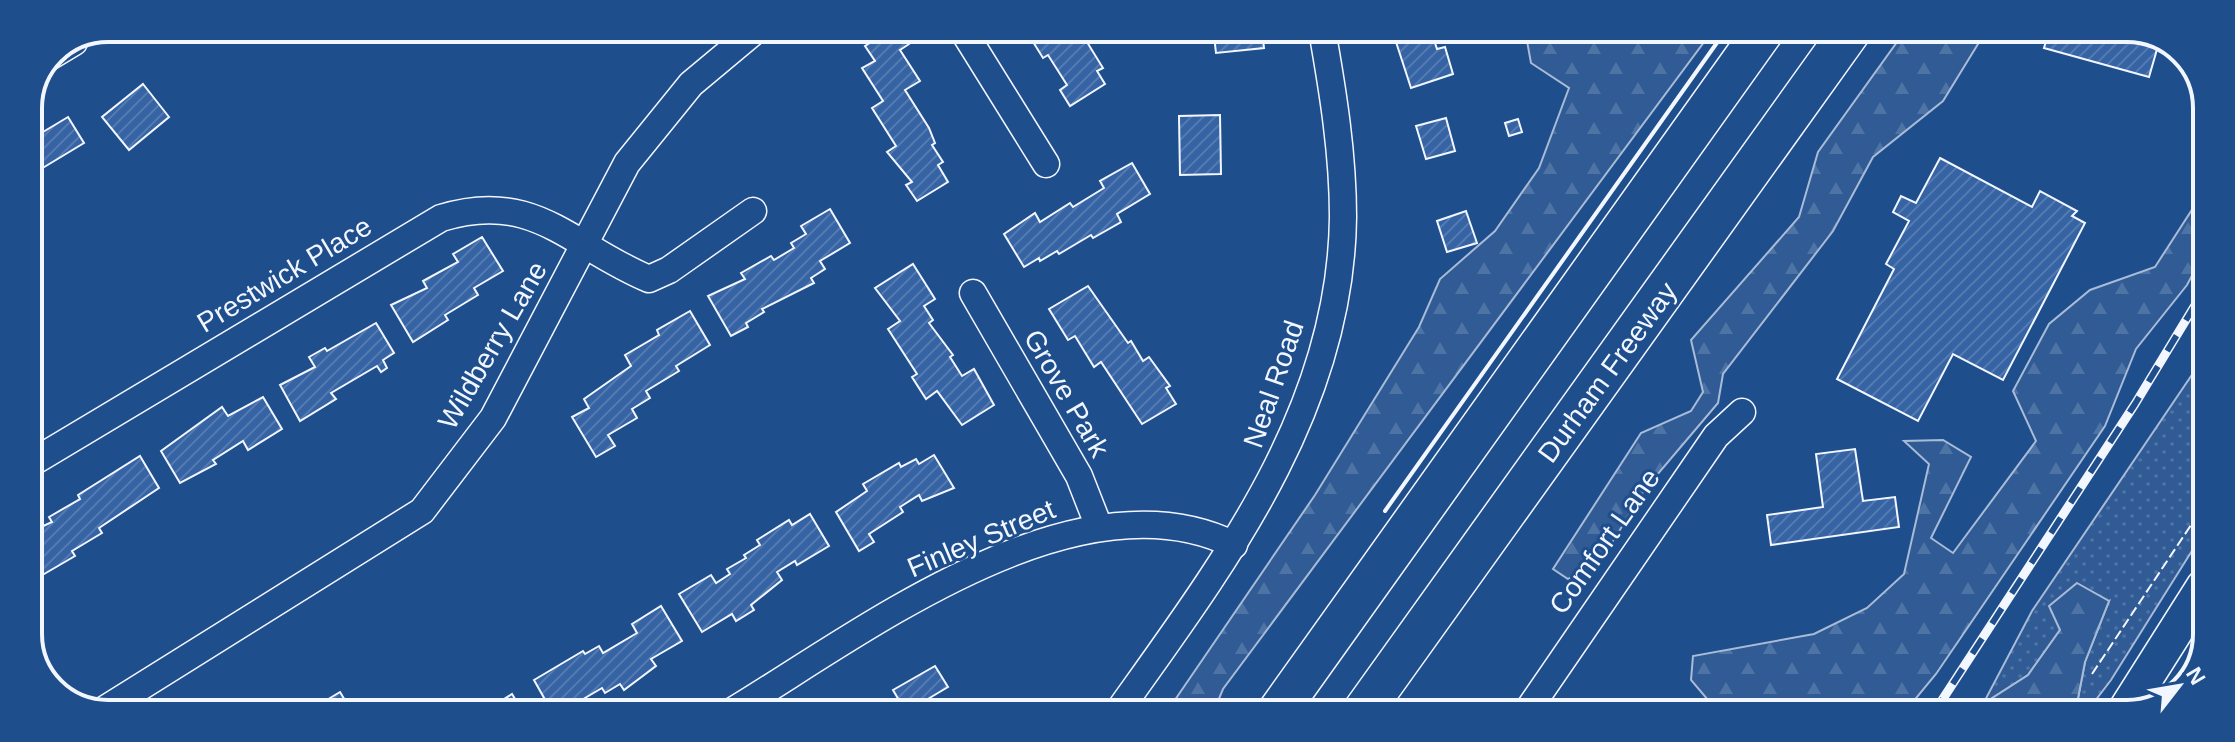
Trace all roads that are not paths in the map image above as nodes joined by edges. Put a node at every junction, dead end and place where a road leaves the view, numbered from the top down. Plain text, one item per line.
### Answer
1 (741, 42) edge
2 (970, 42) edge
3 (1324, 42) edge
4 (1755, 42) edge
5 (1842, 42) edge
6 (1046, 164) dead end
7 (753, 211) dead end
8 (585, 246) junction
9 (973, 293) dead end
10 (1742, 412) dead end
11 (42, 457) edge
12 (1099, 527) junction
13 (1234, 545) junction
14 (2193, 603) edge
15 (120, 700) edge
16 (751, 700) edge
17 (1126, 700) edge
18 (1286, 700) edge
19 (1371, 700) edge
20 (1535, 700) edge
21 (2132, 700) edge

1 - 8 street, Wildberry Lane
2 - 6 street
3 - 13 street, Neal Road
4 - 18 highway
5 - 19 highway, Durham Freeway
7 - 8 street, Prestwick Place
8 - 11 street, Prestwick Place
8 - 15 street, Wildberry Lane
9 - 12 street, Grove Park
10 - 20 street, Comfort Lane
12 - 13 street, Finley Street
12 - 16 street, Finley Street
13 - 17 street, Neal Road
14 - 21 main road

